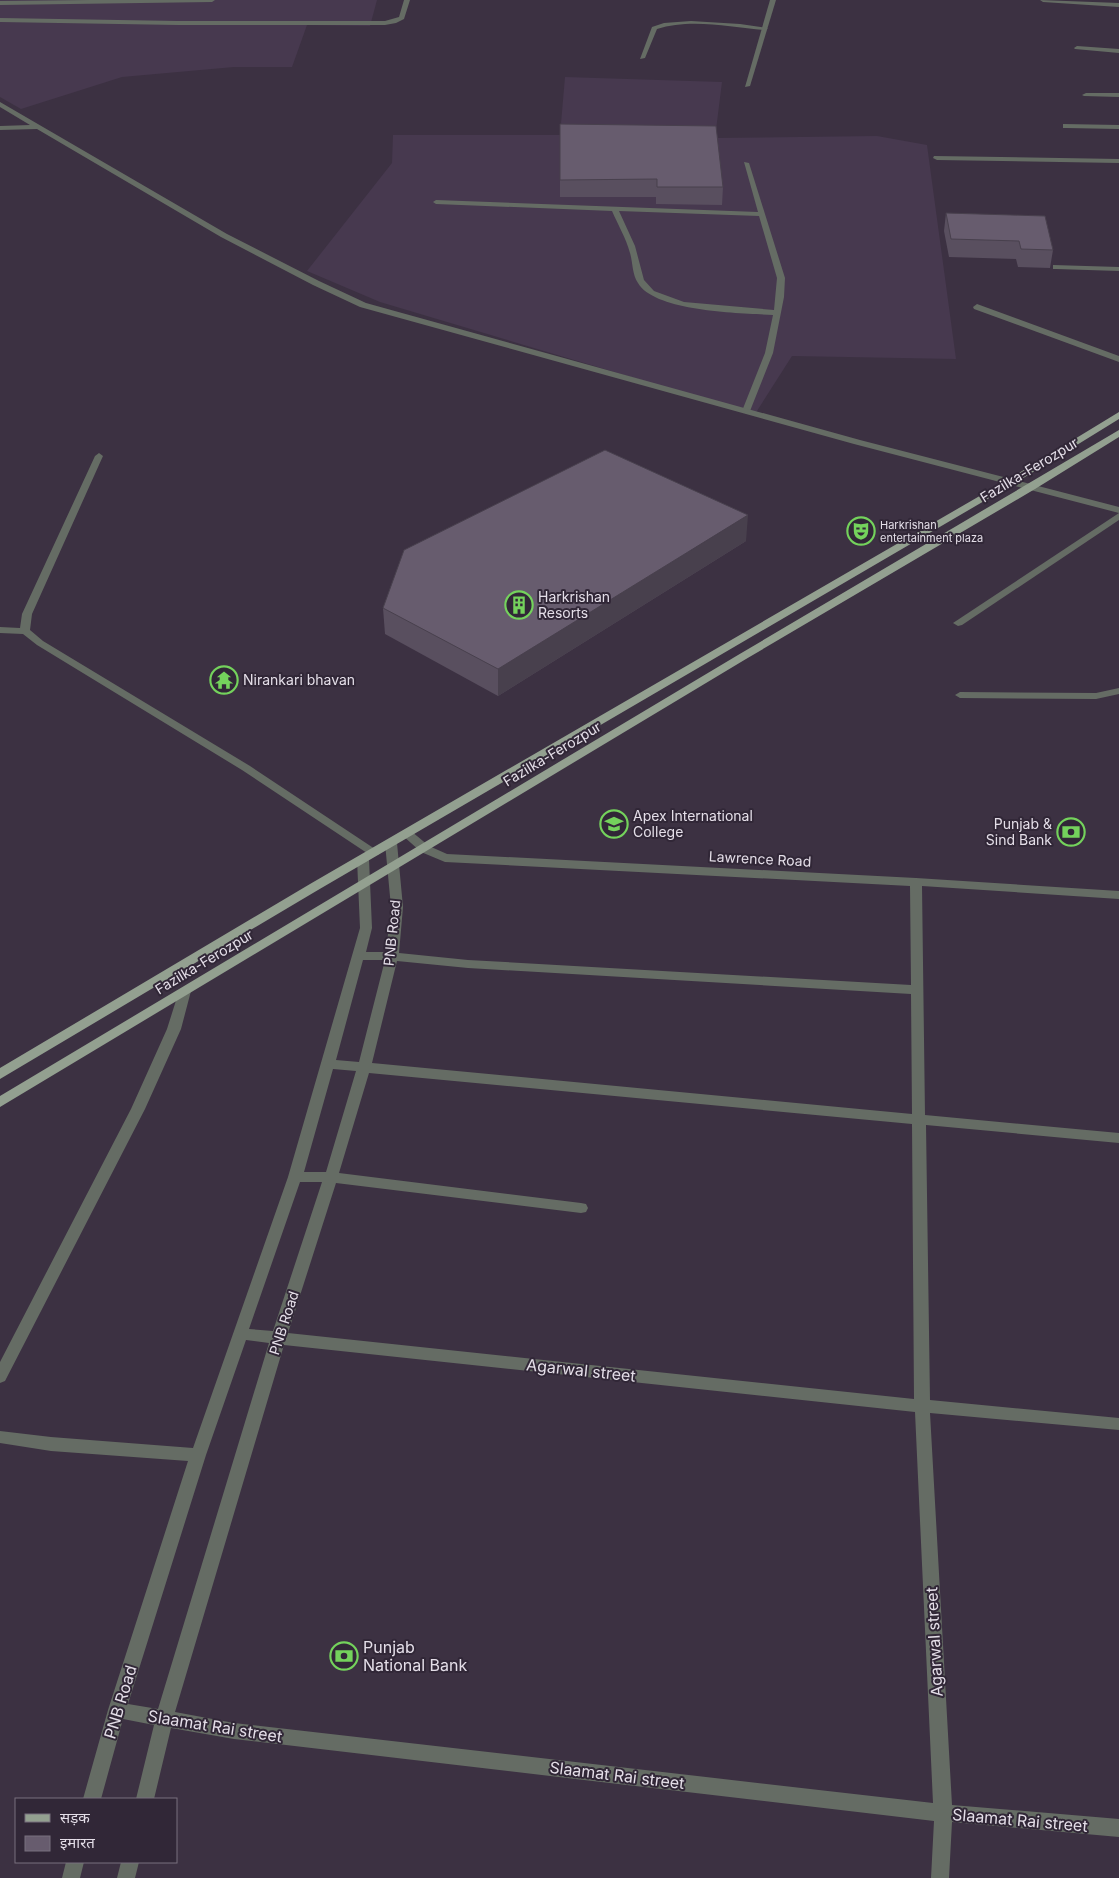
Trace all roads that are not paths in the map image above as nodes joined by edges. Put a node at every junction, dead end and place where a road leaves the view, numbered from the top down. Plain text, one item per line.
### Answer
1 (212, 0) edge
2 (407, 0) edge
3 (773, 0) edge
4 (1043, 0) edge
5 (1055, 0) edge
6 (0, 3) edge
7 (1119, 5) edge
8 (0, 20) edge
9 (765, 28) junction
10 (1077, 48) dead end
11 (1119, 51) edge
12 (642, 58) dead end
13 (747, 86) dead end
14 (1086, 95) dead end
15 (1119, 96) edge
16 (0, 104) edge
17 (1066, 126) dead end
18 (1119, 127) edge
19 (0, 128) edge
20 (40, 128) junction
21 (937, 158) dead end
22 (1119, 162) edge
23 (746, 163) dead end
24 (436, 202) dead end
25 (615, 209) junction
26 (762, 214) junction
27 (1056, 268) dead end
28 (1119, 268) edge
29 (977, 307) dead end
30 (777, 313) junction
31 (1119, 359) edge
32 (746, 412) junction
33 (1119, 415) edge
34 (1119, 433) edge
35 (99, 456) dead end
36 (1012, 481) junction
37 (1032, 487) junction
38 (1119, 510) edge
39 (1119, 516) edge
40 (958, 623) dead end
41 (0, 630) edge
42 (25, 631) junction
43 (960, 695) dead end
44 (1119, 695) edge
45 (406, 834) junction
46 (391, 843) junction
47 (425, 849) junction
48 (368, 856) junction
49 (394, 865) junction
50 (916, 882) junction
51 (365, 883) junction
52 (1119, 895) edge
53 (359, 956) junction
54 (392, 956) junction
55 (917, 990) junction
56 (185, 991) junction
57 (328, 1064) junction
58 (364, 1067) junction
59 (0, 1074) edge
60 (0, 1102) edge
61 (920, 1120) junction
62 (1119, 1138) edge
63 (295, 1177) junction
64 (331, 1177) junction
65 (581, 1208) dead end
66 (241, 1334) junction
67 (278, 1338) junction
68 (0, 1377) edge
69 (922, 1406) junction
70 (1119, 1424) edge
71 (0, 1437) edge
72 (198, 1455) junction
73 (117, 1710) junction
74 (164, 1718) junction
75 (92, 1798) edge
76 (145, 1798) edge
77 (943, 1813) junction
78 (1119, 1828) edge
79 (75, 1863) edge
80 (130, 1863) edge
81 (71, 1878) edge
82 (126, 1878) edge
83 (940, 1878) edge

1 - 6 lane
2 - 8 lane
3 - 9 street
4 - 5 street
5 - 7 street
9 - 12 lane
9 - 13 street
10 - 11 street
14 - 15 street
16 - 20 street
17 - 18 street
19 - 20 street
20 - 32 street
21 - 22 street
23 - 26 lane
24 - 25 lane
25 - 26 lane
25 - 30 lane
26 - 30 lane
27 - 28 street
29 - 31 street
30 - 32 lane
32 - 36 street
33 - 36 main road, Fazilka-Ferozpur
34 - 37 main road, Fazilka-Ferozpur
35 - 42 lane
36 - 37 street
36 - 45 main road, Fazilka-Ferozpur
37 - 38 street
37 - 47 main road, Fazilka-Ferozpur
39 - 40 street
41 - 42 lane
42 - 48 lane
43 - 44 street
45 - 46 main road, Fazilka-Ferozpur
45 - 47 street, Lawrence Road
46 - 48 main road, Fazilka-Ferozpur
46 - 49 street, PNB Road
47 - 49 main road, Fazilka-Ferozpur
47 - 50 street, Lawrence Road
48 - 51 street, PNB Road
48 - 59 main road, Fazilka-Ferozpur
49 - 51 main road, Fazilka-Ferozpur
49 - 54 street, PNB Road
50 - 52 street, Lawrence Road
50 - 55 street
51 - 53 street, PNB Road
51 - 56 main road, Fazilka-Ferozpur
53 - 54 street
53 - 57 street, PNB Road
54 - 55 street
54 - 58 street, PNB Road
55 - 61 street
56 - 60 main road, Fazilka-Ferozpur
56 - 68 street
57 - 58 street
57 - 63 street, PNB Road
58 - 61 street
58 - 64 street, PNB Road
61 - 62 street
61 - 69 street
63 - 64 street
63 - 66 street, PNB Road
64 - 65 street
64 - 67 street, PNB Road
66 - 67 street, Agarwal street
66 - 72 street, PNB Road
67 - 69 street, Agarwal street
67 - 74 street, PNB Road
69 - 70 street, Agarwal street
69 - 77 street, Agarwal street
71 - 72 street
72 - 73 street, PNB Road
73 - 74 street, Slaamat Rai street
73 - 75 street, PNB Road
74 - 76 street, PNB Road
74 - 77 street, Slaamat Rai street
77 - 78 street, Slaamat Rai street
77 - 83 street, Agarwal street
79 - 81 street
80 - 82 street

